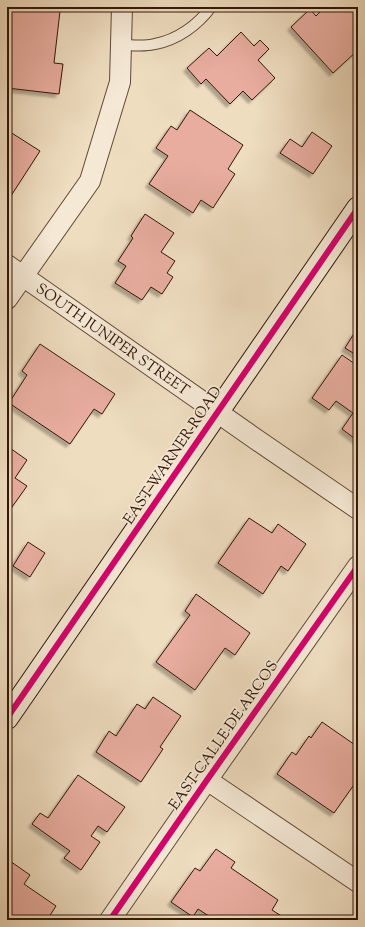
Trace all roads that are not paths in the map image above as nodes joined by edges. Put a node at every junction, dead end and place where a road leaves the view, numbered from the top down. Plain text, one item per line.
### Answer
1 (122, 7) edge
2 (211, 7) edge
3 (121, 45) junction
4 (358, 208) edge
5 (7, 265) edge
6 (23, 276) junction
7 (7, 299) edge
8 (217, 412) junction
9 (358, 509) edge
10 (358, 566) edge
11 (7, 718) edge
12 (207, 780) junction
13 (358, 882) edge
14 (110, 920) edge

1 - 3 street
2 - 3 lane
3 - 6 street
4 - 8 main road, EAST WARNER ROAD
5 - 6 street, SOUTH JUNIPER STREET
6 - 7 street
6 - 8 street, SOUTH JUNIPER STREET
8 - 9 street, SOUTH JUNIPER STREET
8 - 11 main road, EAST WARNER ROAD
10 - 12 street, EAST CALLE DE ARCOS
12 - 13 street
12 - 14 street, EAST CALLE DE ARCOS

